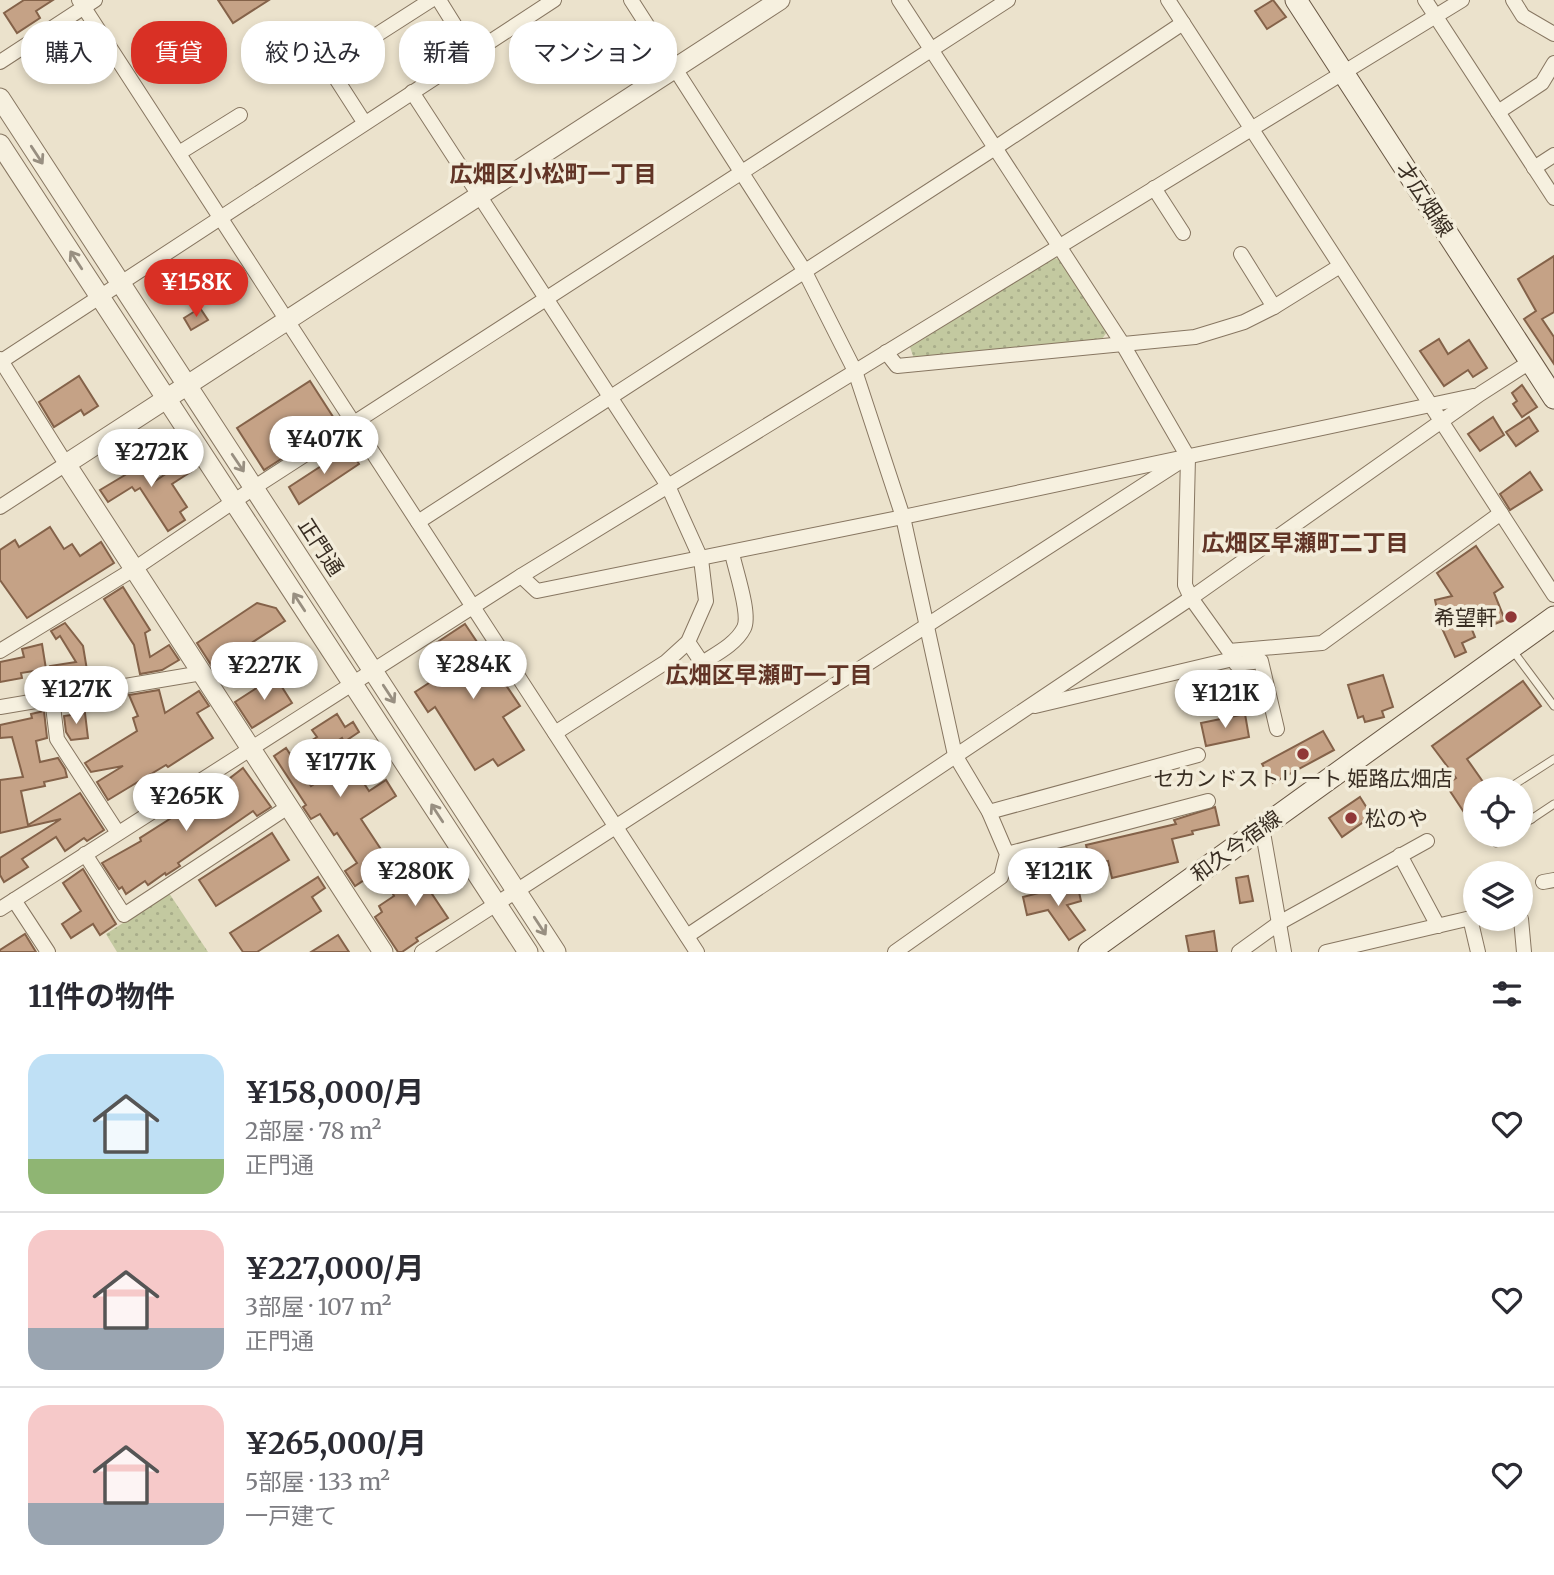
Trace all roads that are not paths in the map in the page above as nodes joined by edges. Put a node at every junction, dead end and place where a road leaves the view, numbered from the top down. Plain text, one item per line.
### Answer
1 (432, 0) edge
2 (439, 0) edge
3 (554, 0) edge
4 (631, 0) edge
5 (780, 0) edge
6 (899, 0) edge
7 (1008, 0) edge
8 (1168, 0) edge
9 (1296, 0) edge
10 (1426, 0) edge
11 (1462, 0) edge
12 (1514, 0) edge
13 (86, 2) edge
14 (1436, 16) junction
15 (452, 21) edge
16 (645, 21) edge
17 (1183, 23) junction
18 (1554, 34) edge
19 (495, 37) edge
20 (931, 50) junction
21 (0, 62) edge
22 (1554, 63) edge
23 (677, 67) edge
24 (677, 71) edge
25 (1344, 73) junction
26 (424, 84) edge
27 (650, 84) edge
28 (412, 92) junction
29 (0, 98) edge
30 (1498, 112) junction
31 (240, 115) dead end
32 (364, 122) junction
33 (1251, 128) junction
34 (0, 144) edge
35 (995, 148) junction
36 (179, 153) junction
37 (1554, 155) edge
38 (1534, 168) junction
39 (741, 172) junction
40 (1154, 188) junction
41 (479, 196) junction
42 (1554, 198) edge
43 (220, 217) junction
44 (1183, 233) dead end
45 (1059, 246) junction
46 (1241, 254) dead end
47 (1340, 266) junction
48 (804, 270) junction
49 (120, 282) junction
50 (99, 296) junction
51 (546, 299) junction
52 (1274, 307) junction
53 (287, 320) junction
54 (1122, 343) junction
55 (886, 352) junction
56 (1, 361) edge
57 (1530, 362) junction
58 (855, 371) junction
59 (187, 386) junction
60 (1550, 387) edge
61 (1479, 394) junction
62 (610, 397) junction
63 (166, 399) junction
64 (1430, 404) junction
65 (1441, 422) junction
66 (354, 423) junction
67 (1188, 457) junction
68 (66, 464) junction
69 (668, 486) junction
70 (255, 487) junction
71 (233, 502) junction
72 (0, 507) edge
73 (1501, 513) junction
74 (903, 517) junction
75 (418, 522) junction
76 (732, 553) junction
77 (701, 559) junction
78 (134, 569) junction
79 (520, 576) junction
80 (1554, 595) edge
81 (1191, 598) junction
82 (473, 607) junction
83 (1554, 617) edge
84 (926, 627) junction
85 (688, 642) junction
86 (1511, 649) junction
87 (0, 651) edge
88 (1231, 655) junction
89 (373, 670) junction
90 (202, 673) junction
91 (352, 683) junction
92 (52, 698) junction
93 (0, 706) edge
94 (1554, 706) edge
95 (1024, 709) junction
96 (1277, 729) dead end
97 (555, 733) junction
98 (250, 748) junction
99 (955, 755) junction
100 (1198, 755) dead end
101 (1554, 760) edge
102 (1527, 777) edge
103 (1208, 801) dead end
104 (1554, 804) edge
105 (288, 807) junction
106 (989, 813) junction
107 (1533, 818) edge
108 (616, 827) junction
109 (1262, 827) junction
110 (118, 834) junction
111 (1427, 841) dead end
112 (85, 854) junction
113 (1007, 854) junction
114 (1400, 855) junction
115 (517, 891) junction
116 (14, 900) junction
117 (497, 904) junction
118 (0, 909) edge
119 (1463, 920) edge
120 (1279, 923) junction
121 (1437, 926) junction
122 (1475, 931) edge
123 (1522, 931) edge
124 (687, 936) junction
125 (48, 952) edge
126 (383, 952) edge
127 (422, 952) edge
128 (528, 952) edge
129 (556, 952) edge
130 (697, 952) edge
131 (895, 952) edge
132 (1090, 952) edge
133 (1239, 952) edge
134 (1284, 952) edge
135 (1326, 952) edge
136 (1478, 952) edge
137 (1524, 952) edge

1 - 32 street
2 - 15 street
3 - 19 street
4 - 16 street
5 - 23 street
6 - 20 street
7 - 20 street
8 - 17 street
9 - 25 main road, 才広畑線
10 - 14 street
11 - 14 street
12 - 18 street
13 - 21 street
13 - 36 street
14 - 25 street
14 - 30 street
17 - 33 street
17 - 35 street
20 - 35 street
20 - 39 street
22 - 30 street
24 - 39 street
25 - 33 street
25 - 57 main road, 才広畑線
26 - 28 street
27 - 41 street
28 - 32 street
28 - 41 street
29 -> 49 street, 正門通
30 - 38 street
31 - 36 street
32 - 43 street
33 - 40 street
33 - 47 street
50 -> 34 street
35 - 45 street
35 - 48 street
36 - 43 street
37 - 38 street
38 - 42 street
39 - 48 street
39 - 51 street
40 - 44 street
40 - 45 street
41 - 51 street
41 - 53 street
43 - 49 street
43 - 53 street
45 - 54 street
45 - 55 street
46 - 52 street
47 - 52 street
47 - 64 street
48 - 58 street
48 - 62 street
49 - 50 street
49 - 59 street, 正門通
50 - 56 street
50 - 63 street
51 - 62 street
51 - 66 street
52 - 54 street
53 - 59 street
53 - 66 street
54 - 55 street
54 - 67 street
55 - 58 street
56 - 68 street
57 - 60 main road, 才広畑線
57 - 61 street
58 - 69 street
58 - 74 street
59 - 63 street
59 -> 70 street, 正門通
61 - 64 street
61 - 65 street
62 - 69 street
62 - 75 street
63 - 68 street
63 - 71 street
64 - 65 street
64 - 67 street
65 - 73 street
65 - 81 street
66 - 70 street
66 - 75 street
67 - 74 street
67 - 81 street
67 - 84 street
68 - 72 street
68 - 78 street
69 - 77 street
69 - 79 street
70 - 71 street
70 - 89 street, 正門通
71 - 78 street
91 -> 71 street
73 - 80 street
73 - 88 street
74 - 76 street
74 - 84 street
75 - 82 street
76 - 77 street
76 - 85 street
77 - 79 street
77 - 85 street
78 - 87 street
78 - 90 street
79 - 82 street
81 - 88 street
81 - 95 street
82 - 89 street
82 - 97 street
83 - 86 main road, 和久今宿線
84 - 99 street
84 - 108 street
85 - 97 street
86 - 94 lane
86 - 109 main road, 和久今宿線
88 - 95 street
88 - 96 street
89 - 91 street
89 -> 115 street, 正門通
90 - 92 street
90 - 98 street
91 - 98 street
117 -> 91 street
92 - 93 street
92 - 110 street
95 - 99 street
97 - 108 street
98 - 105 street
98 - 110 street
99 - 106 street
99 - 124 street
100 - 106 street
101 - 102 lane
103 - 113 street
104 - 107 lane
105 - 112 street
105 - 126 street
106 - 113 street
108 - 115 street
108 - 124 street
109 - 120 street
109 - 132 main road, 和久今宿線
110 - 112 street
111 - 114 street
112 - 116 street
113 - 131 street
114 - 120 street
114 - 121 street
115 - 117 street
115 -> 129 street, 正門通
116 - 118 street
116 - 125 street
117 - 127 street
117 - 128 street
119 - 121 street
120 - 133 street
120 - 134 street
121 - 135 street
122 - 136 street
123 - 137 street
124 - 130 street

